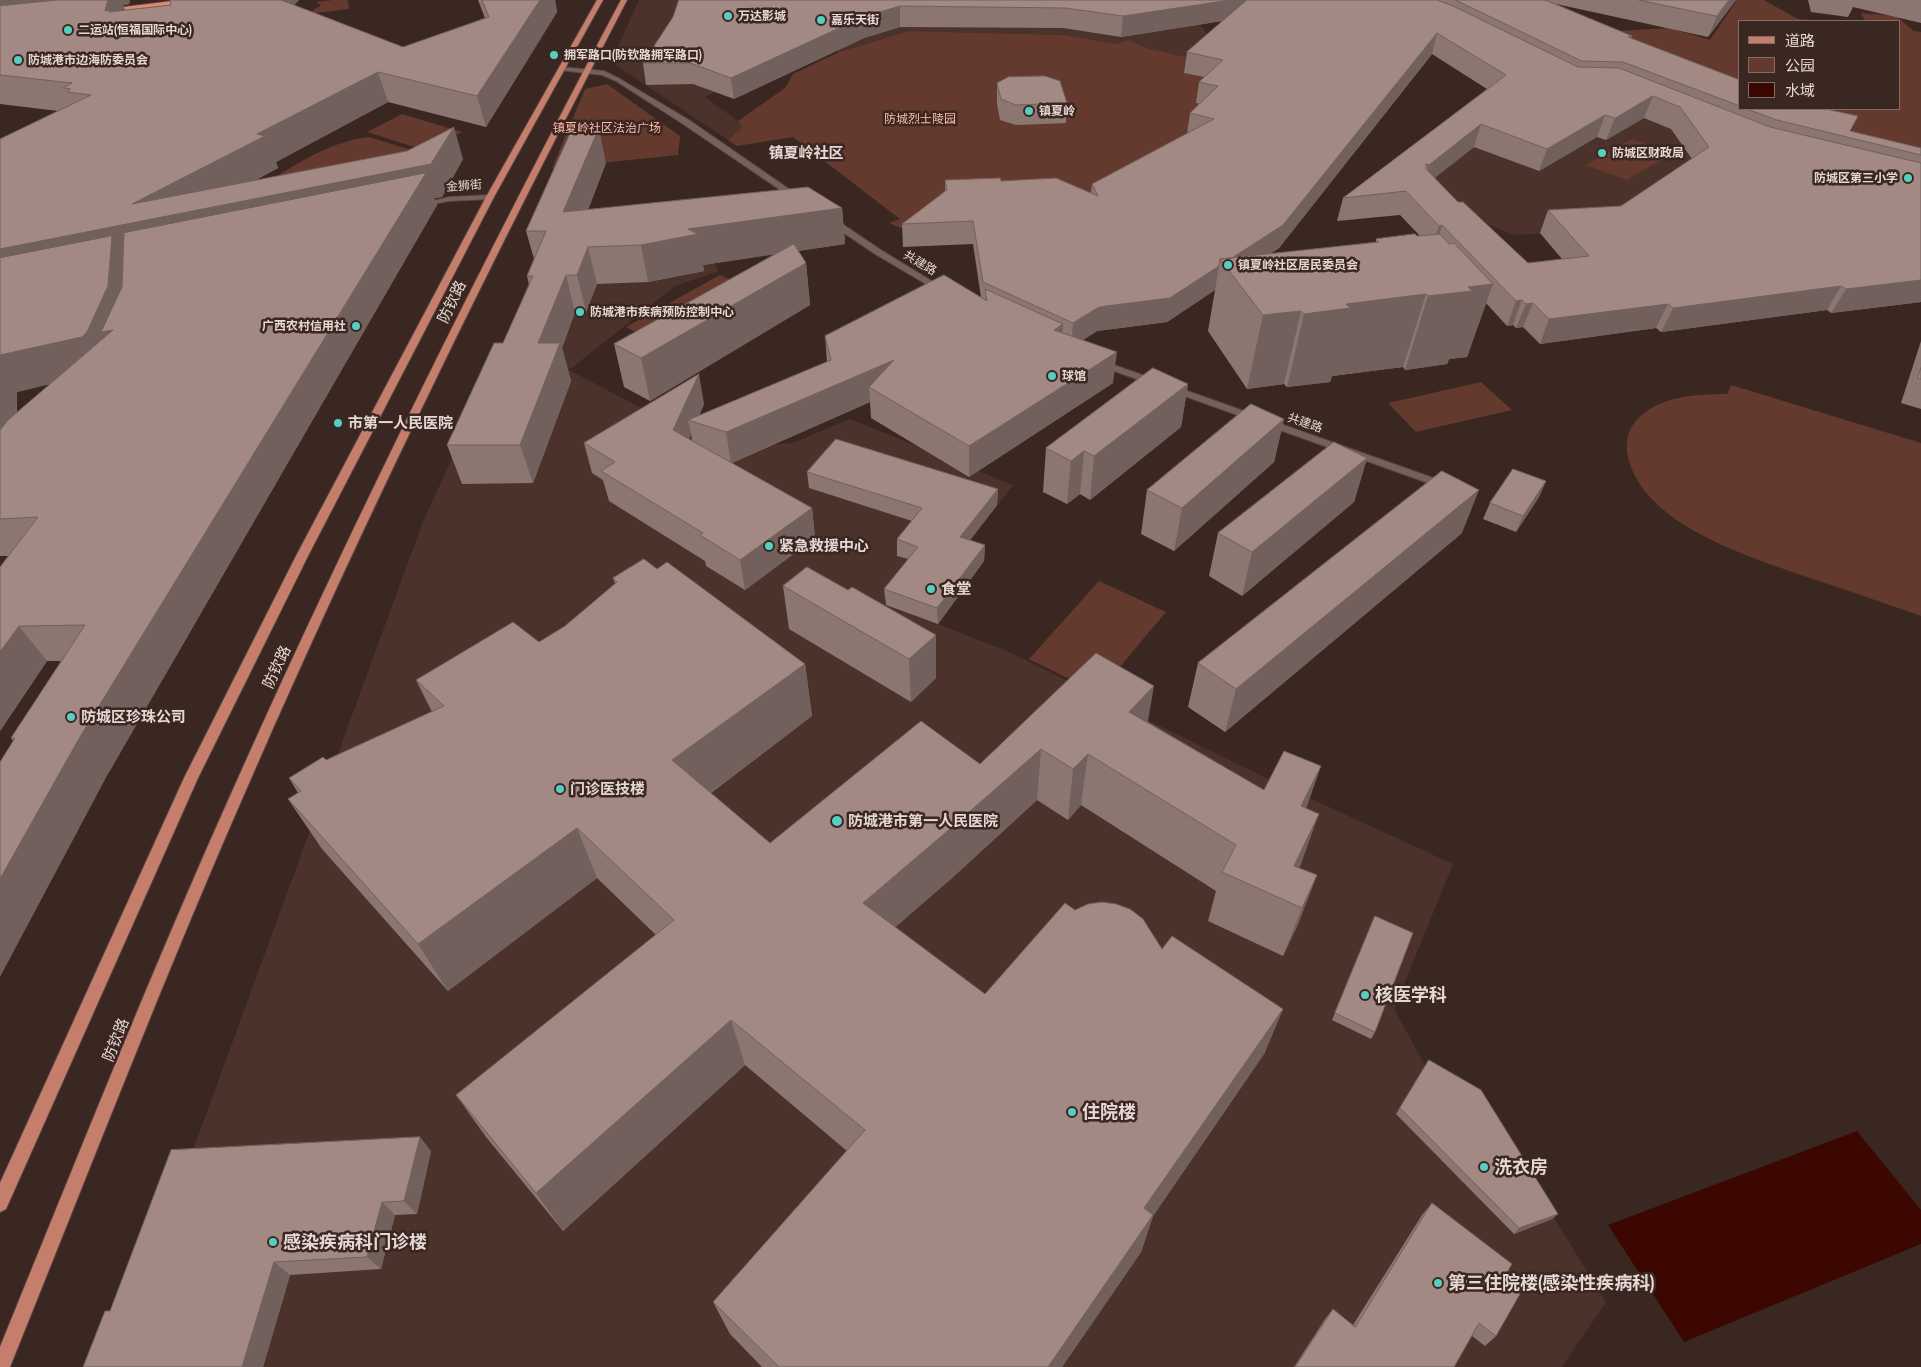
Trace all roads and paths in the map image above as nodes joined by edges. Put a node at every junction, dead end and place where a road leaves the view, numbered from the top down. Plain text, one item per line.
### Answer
1 (197, 0) edge
2 (590, 0) edge
3 (600, 0) edge
4 (624, 0) edge
5 (628, 0) edge
6 (619, 8) junction
7 (594, 9) junction
8 (98, 12) edge
9 (561, 70) junction
10 (587, 70) junction
11 (490, 197) junction
12 (804, 202) edge
13 (410, 207) edge
14 (820, 213) edge
15 (949, 294) edge
16 (1091, 360) edge
17 (1435, 482) edge
18 (0, 1203) edge
19 (2, 1367) edge

1 - 8 highway
2 - 7 main road
3 - 7 main road, 防钦路
4 - 6 main road, 防钦路
5 - 6 main road
6 - 10 main road, 防钦路
7 - 9 main road, 防钦路
9 - 10 street
9 - 11 main road, 防钦路
10 - 12 street
10 - 19 main road, 防钦路
11 - 13 street, 金狮街
11 - 18 main road, 防钦路
14 - 15 street, 共建路
16 - 17 street, 共建路

